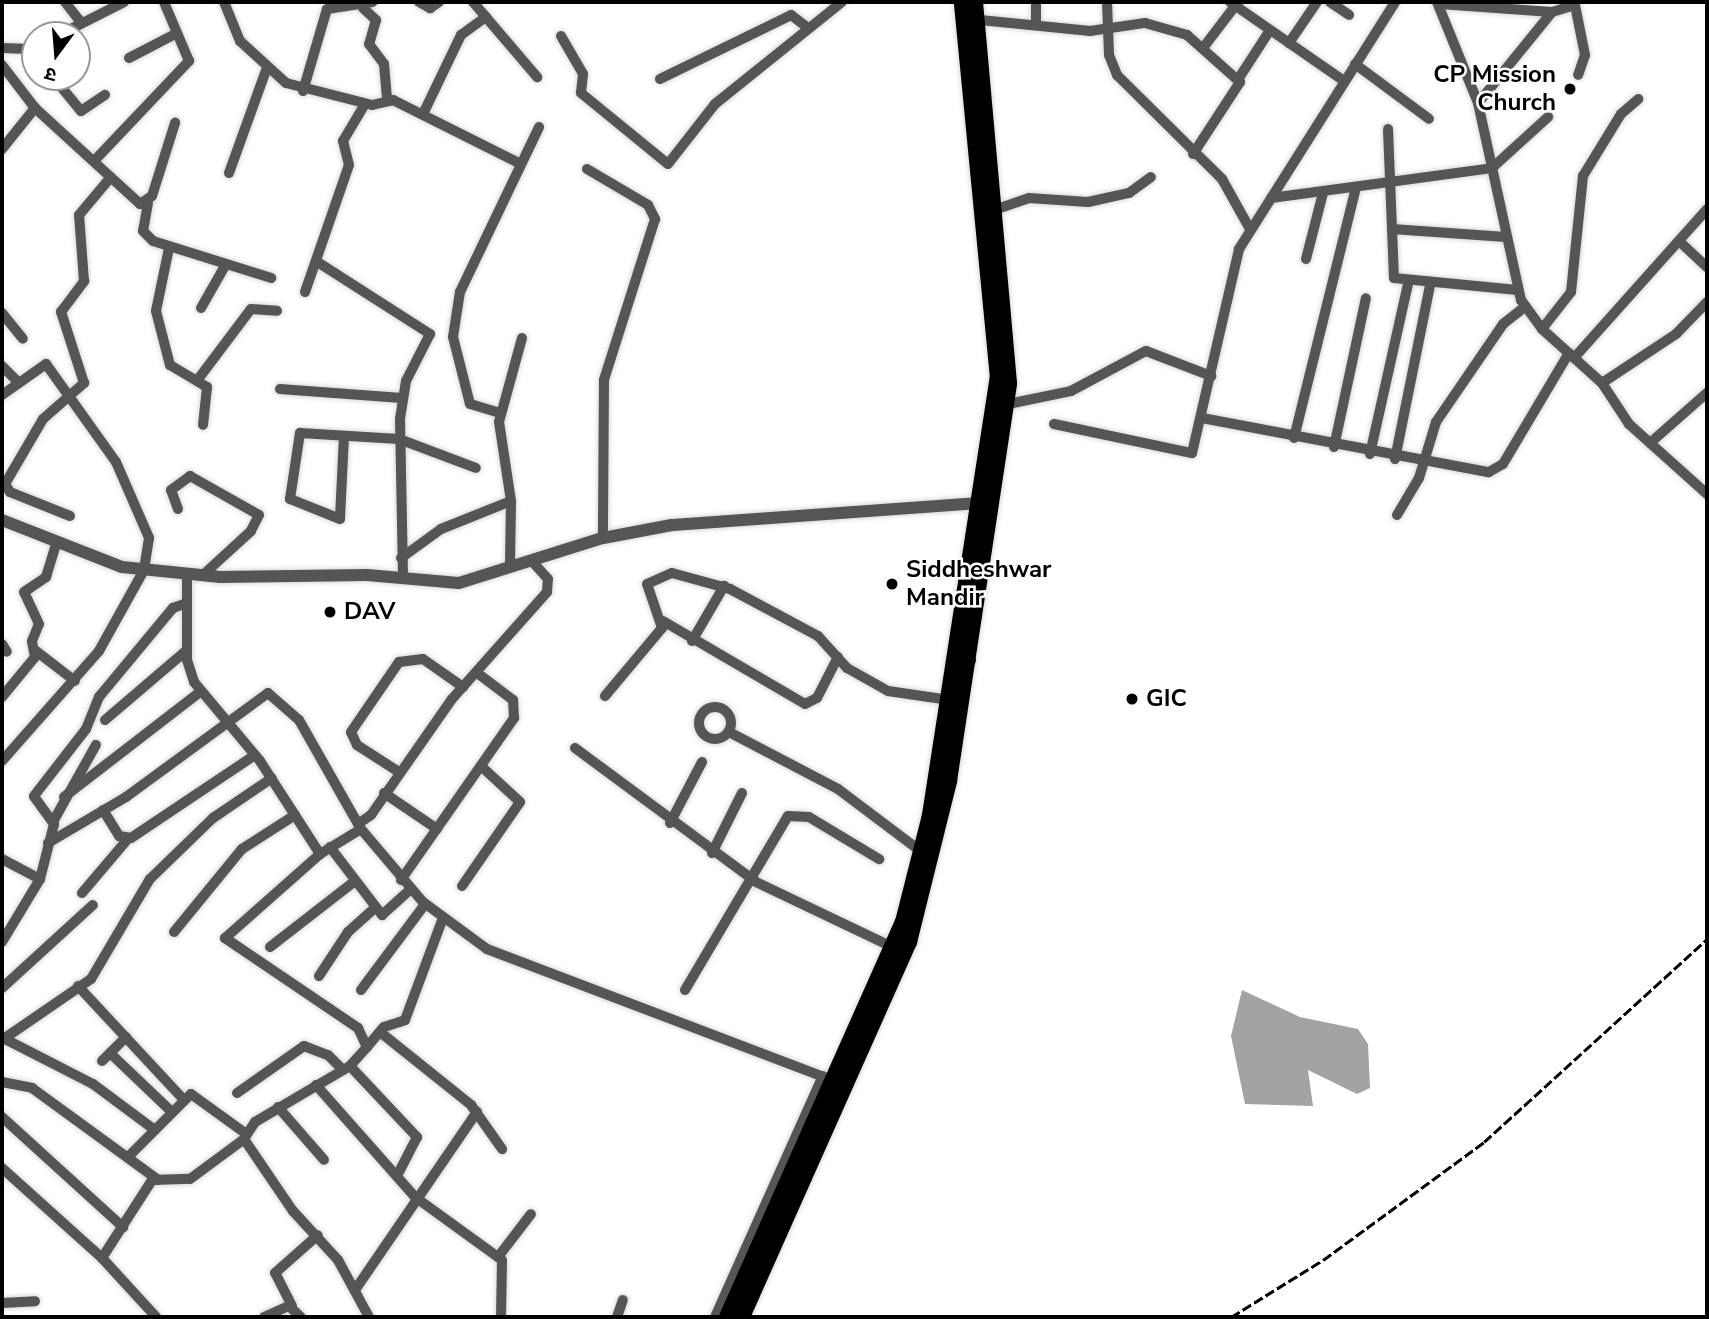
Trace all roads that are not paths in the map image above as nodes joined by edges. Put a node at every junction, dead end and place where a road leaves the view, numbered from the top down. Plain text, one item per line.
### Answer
1 (65, 2) edge
2 (124, 2) edge
3 (164, 2) edge
4 (224, 2) edge
5 (419, 2) edge
6 (439, 2) edge
7 (473, 2) edge
8 (842, 2) edge
9 (962, 2) edge
10 (975, 2) edge
11 (1036, 2) edge
12 (1107, 2) edge
13 (1317, 2) edge
14 (1330, 2) edge
15 (1395, 2) edge
16 (1570, 2) edge
17 (1234, 3) edge
18 (1438, 3) edge
19 (1465, 3) edge
20 (1535, 4) edge
21 (368, 5) edge
22 (1552, 12) junction
23 (1349, 15) dead end
24 (486, 17) junction
25 (970, 19) junction
26 (79, 21) edge
27 (82, 21) edge
28 (1037, 25) junction
29 (808, 28) junction
30 (1108, 30) junction
31 (1270, 30) junction
32 (177, 33) junction
33 (561, 36) dead end
34 (1289, 43) junction
35 (2, 48) edge
36 (1203, 48) junction
37 (21, 49) edge
38 (129, 58) dead end
39 (1355, 64) junction
40 (2, 65) edge
41 (266, 69) junction
42 (1578, 75) dead end
43 (537, 77) dead end
44 (1239, 78) junction
45 (660, 79) dead end
46 (1344, 81) junction
47 (65, 91) edge
48 (303, 91) junction
49 (105, 95) dead end
50 (1638, 99) dead end
51 (387, 100) junction
52 (1478, 103) junction
53 (365, 104) junction
54 (35, 108) junction
55 (423, 114) junction
56 (1548, 117) dead end
57 (1429, 119) dead end
58 (175, 123) dead end
59 (539, 127) dead end
60 (1388, 129) dead end
61 (2, 149) edge
62 (1192, 154) junction
63 (95, 160) junction
64 (522, 164) junction
65 (1492, 168) junction
66 (587, 169) dead end
67 (229, 173) dead end
68 (1151, 177) dead end
69 (110, 178) junction
70 (1393, 182) junction
71 (1356, 188) junction
72 (1323, 193) junction
73 (1271, 198) junction
74 (148, 204) junction
75 (998, 209) junction
76 (1707, 209) edge
77 (1250, 229) junction
78 (1392, 229) junction
79 (1506, 237) junction
80 (1680, 242) junction
81 (169, 248) junction
82 (1306, 259) dead end
83 (319, 263) junction
84 (225, 266) junction
85 (1707, 267) edge
86 (271, 278) dead end
87 (1409, 284) junction
88 (1430, 286) junction
89 (1517, 290) junction
90 (305, 292) dead end
91 (1366, 298) dead end
92 (1707, 302) edge
93 (1525, 307) junction
94 (201, 308) dead end
95 (277, 311) dead end
96 (2, 313) edge
97 (1542, 330) junction
98 (522, 338) dead end
99 (23, 339) dead end
100 (1571, 356) junction
101 (2, 366) edge
102 (1211, 376) junction
103 (200, 378) junction
104 (17, 381) junction
105 (1602, 383) junction
106 (281, 389) dead end
107 (1707, 393) edge
108 (70, 394) junction
109 (2, 395) edge
110 (402, 398) junction
111 (1008, 404) junction
112 (500, 413) junction
113 (1202, 418) junction
114 (1054, 424) dead end
115 (203, 425) dead end
116 (344, 436) junction
117 (1294, 438) junction
118 (399, 439) junction
119 (1650, 443) junction
120 (1334, 447) junction
121 (1370, 454) junction
122 (1395, 459) junction
123 (1424, 464) junction
124 (477, 468) dead end
125 (5, 475) edge
126 (1707, 494) edge
127 (511, 501) junction
128 (980, 503) junction
129 (178, 509) dead end
130 (1397, 515) dead end
131 (70, 516) dead end
132 (2, 520) edge
133 (603, 538) junction
134 (57, 542) junction
135 (401, 558) junction
136 (531, 560) junction
137 (510, 567) junction
138 (144, 570) junction
139 (187, 574) junction
140 (203, 575) junction
141 (403, 577) junction
142 (724, 586) junction
143 (187, 603) junction
144 (663, 621) junction
145 (692, 641) junction
146 (187, 650) junction
147 (36, 651) junction
148 (838, 657) junction
149 (962, 659) junction
150 (476, 672) junction
151 (75, 681) junction
152 (463, 687) junction
153 (201, 691) junction
154 (605, 696) dead end
155 (2, 698) edge
156 (949, 700) junction
157 (105, 720) dead end
158 (226, 720) junction
159 (729, 732) dead end
160 (96, 745) dead end
161 (575, 748) dead end
162 (255, 755) junction
163 (2, 761) edge
164 (702, 762) dead end
165 (481, 766) junction
166 (399, 772) junction
167 (272, 778) junction
168 (384, 793) junction
169 (743, 793) dead end
170 (64, 797) junction
171 (103, 810) junction
172 (295, 815) junction
173 (54, 820) junction
174 (670, 823) junction
175 (359, 826) junction
176 (437, 829) junction
177 (127, 840) junction
178 (48, 843) junction
179 (330, 847) junction
180 (712, 853) junction
181 (923, 853) junction
182 (320, 854) junction
183 (2, 859) edge
184 (878, 859) dead end
185 (748, 877) junction
186 (40, 879) junction
187 (401, 880) junction
188 (355, 881) junction
189 (462, 886) dead end
190 (410, 890) junction
191 (82, 893) dead end
192 (425, 904) junction
193 (93, 905) dead end
194 (375, 908) junction
195 (2, 918) edge
196 (443, 918) junction
197 (12, 926) junction
198 (174, 932) dead end
199 (2, 942) edge
200 (270, 947) dead end
201 (892, 947) junction
202 (319, 976) dead end
203 (78, 986) junction
204 (2, 988) edge
205 (361, 989) dead end
206 (685, 990) dead end
207 (380, 1031) junction
208 (126, 1037) junction
209 (4, 1040) edge
210 (367, 1047) junction
211 (347, 1068) junction
212 (833, 1080) junction
213 (2, 1082) edge
214 (316, 1085) junction
215 (237, 1093) dead end
216 (184, 1100) junction
217 (827, 1105) junction
218 (278, 1107) junction
219 (172, 1112) junction
220 (477, 1112) junction
221 (2, 1117) edge
222 (155, 1130) junction
223 (244, 1136) junction
224 (502, 1149) dead end
225 (128, 1157) junction
226 (324, 1160) dead end
227 (2, 1168) edge
228 (398, 1174) junction
229 (158, 1180) junction
230 (415, 1197) junction
231 (531, 1214) dead end
232 (123, 1227) junction
233 (318, 1235) junction
234 (498, 1257) junction
235 (102, 1258) junction
236 (355, 1290) junction
237 (623, 1300) dead end
238 (35, 1301) dead end
239 (2, 1303) edge
240 (292, 1306) junction
241 (155, 1317) edge
242 (264, 1317) edge
243 (301, 1317) edge
244 (369, 1317) edge
245 (501, 1317) edge
246 (617, 1317) edge
247 (715, 1317) edge
248 (727, 1317) edge
249 (742, 1317) edge

1 - 26 street
2 - 27 street
3 - 32 street
4 - 41 street
5 - 6 street
7 - 24 street
8 - 29 street
9 - 25 main road
10 - 25 main road
11 - 28 street
12 - 30 street
13 - 34 street
14 - 23 street
15 - 39 street
16 - 22 street
16 - 42 street
17 - 31 street
17 - 36 street
18 - 19 street
18 - 52 street
19 - 20 street
20 - 22 street
21 - 48 street
21 - 51 street
22 - 52 street
24 - 43 street
24 - 55 street
25 - 28 street
25 - 75 main road
25 - 128 main road
28 - 30 street
29 - 33 street
29 - 45 street
30 - 36 street
30 - 62 street
31 - 34 street
31 - 44 street
32 - 38 street
32 - 63 street
34 - 46 street
35 - 37 street
36 - 44 street
39 - 46 street
39 - 57 street
40 - 54 street
41 - 48 street
41 - 67 street
44 - 62 street
46 - 73 street
47 - 49 street
48 - 53 street
50 - 97 street
51 - 53 street
51 - 55 street
52 - 65 street
53 - 83 street
54 - 61 street
54 - 63 street
55 - 64 street
56 - 65 street
58 - 74 street
59 - 64 street
60 - 70 street
62 - 77 street
63 - 69 street
64 - 112 street
65 - 70 street
65 - 79 street
66 - 133 street
68 - 75 street
69 - 74 street
69 - 108 street
70 - 71 street
70 - 78 street
71 - 72 street
71 - 117 street
72 - 73 street
72 - 82 street
73 - 77 street
74 - 81 street
75 - 111 main road
76 - 80 street
77 - 102 street
78 - 79 street
78 - 87 street
79 - 89 street
80 - 85 street
80 - 100 street
81 - 84 street
81 - 103 street
83 - 90 street
83 - 110 street
84 - 86 street
84 - 94 street
87 - 88 street
87 - 121 street
88 - 89 street
88 - 122 street
89 - 93 street
91 - 120 street
92 - 105 street
93 - 97 street
93 - 123 street
95 - 103 street
96 - 99 street
97 - 100 street
98 - 112 street
100 - 105 street
100 - 123 street
101 - 104 street
102 - 111 street
102 - 113 street
103 - 115 street
104 - 108 street
104 - 109 street
105 - 119 street
106 - 110 street
107 - 119 street
108 - 125 street
108 - 138 street
110 - 118 street
111 - 149 main road
112 - 127 street
113 - 114 street
113 - 117 street
116 - 116 street
116 - 118 street
117 - 120 street
118 - 124 street
118 - 135 street
119 - 126 street
120 - 121 street
121 - 122 street
122 - 123 street
123 - 130 street
125 - 131 street
127 - 135 street
127 - 137 street
128 - 133 street
128 - 149 main road
129 - 140 street
132 - 134 street
133 - 136 street
134 - 138 street
134 - 147 street
135 - 141 street
136 - 137 street
136 - 150 street
137 - 141 street
138 - 139 street
138 - 151 street
139 - 140 street
139 - 143 street
140 - 141 street
142 - 144 street
142 - 145 street
142 - 148 street
143 - 146 street
143 - 173 street
144 - 145 street
144 - 154 street
145 - 148 street
146 - 153 street
146 - 157 street
147 - 151 street
147 - 155 street
148 - 156 street
149 - 156 main road
149 - 212 main road
150 - 152 street
150 - 165 street
151 - 163 street
152 - 166 street
152 - 166 street
153 - 158 street
153 - 170 street
156 - 181 main road
158 - 162 street
158 - 171 street
158 - 175 street
159 - 181 street
160 - 170 street
161 - 174 street
162 - 167 street
162 - 177 street
164 - 174 street
165 - 176 street
165 - 189 street
166 - 168 street
167 - 172 street
167 - 203 street
168 - 175 street
168 - 176 street
169 - 180 street
170 - 173 street
171 - 177 street
171 - 178 street
172 - 182 street
172 - 198 street
173 - 178 street
174 - 180 street
175 - 179 street
175 - 187 street
176 - 187 street
177 - 191 street
178 - 186 street
179 - 182 street
179 - 188 street
180 - 185 street
181 - 201 main road
182 - 210 street
183 - 186 street
184 - 185 street
185 - 201 street
185 - 206 street
186 - 197 street
187 - 190 street
188 - 194 street
188 - 200 street
190 - 192 street
190 - 194 street
192 - 196 street
192 - 205 street
193 - 204 street
194 - 202 street
195 - 197 street
196 - 207 street
196 - 212 street
197 - 199 street
201 - 212 main road
203 - 208 street
203 - 209 street
207 - 210 street
207 - 220 street
208 - 216 street
208 - 219 street
209 - 222 street
210 - 211 street
211 - 214 street
211 - 215 street
211 - 228 street
212 - 217 main road
212 - 247 street
213 - 225 street
214 - 218 street
214 - 228 street
216 - 219 street
216 - 223 street
217 - 248 main road
217 - 249 main road
218 - 223 street
218 - 226 street
219 - 222 street
220 - 224 street
220 - 230 street
221 - 232 street
222 - 225 street
223 - 229 street
223 - 233 street
225 - 229 street
227 - 235 street
228 - 230 street
229 - 232 street
230 - 234 street
230 - 236 street
231 - 234 street
232 - 235 street
233 - 236 street
233 - 240 street
234 - 245 street
235 - 241 street
236 - 244 street
237 - 246 street
238 - 239 street
240 - 242 street
240 - 243 street

